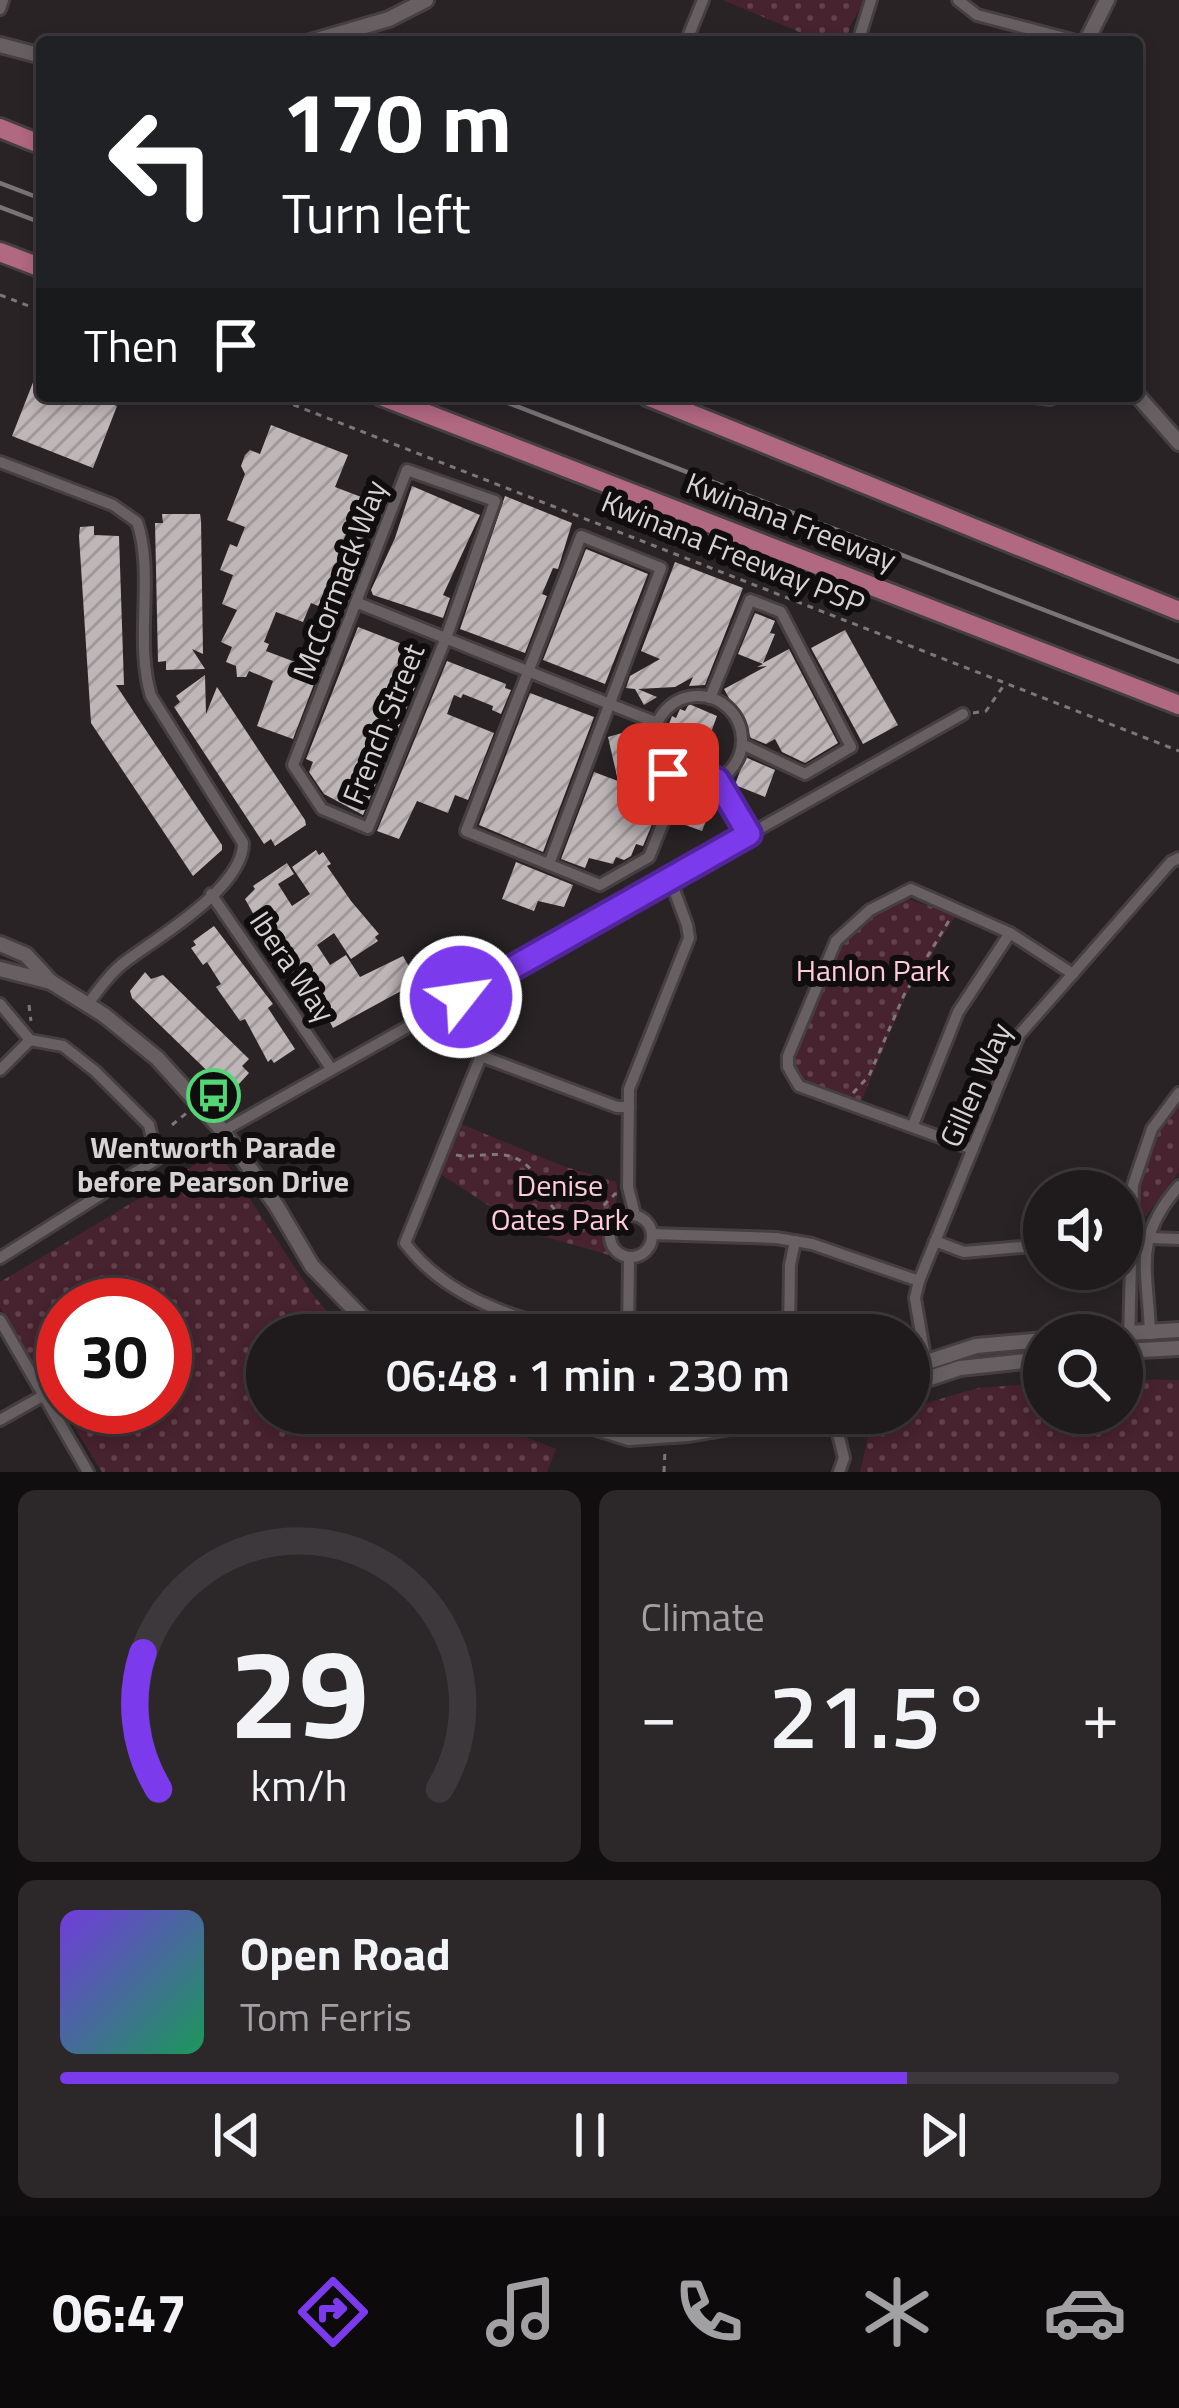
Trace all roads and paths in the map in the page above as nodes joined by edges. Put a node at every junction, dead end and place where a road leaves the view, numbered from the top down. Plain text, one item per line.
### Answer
1 (3, 0) edge
2 (426, 0) edge
3 (703, 0) edge
4 (871, 0) edge
5 (958, 0) edge
6 (1107, 0) edge
7 (0, 9) edge
8 (332, 36) edge
9 (688, 36) edge
10 (860, 36) edge
11 (1059, 36) edge
12 (1086, 36) edge
13 (0, 45) edge
14 (36, 54) edge
15 (0, 128) edge
16 (36, 143) edge
17 (0, 252) edge
18 (36, 266) edge
19 (0, 295) edge
20 (36, 308) edge
21 (286, 402) edge
22 (396, 402) edge
23 (662, 402) edge
24 (1143, 402) edge
25 (1179, 442) edge
26 (0, 462) edge
27 (358, 603) junction
28 (1179, 610) edge
29 (446, 638) junction
30 (526, 670) junction
31 (1004, 683) junction
32 (710, 698) junction
33 (610, 703) junction
34 (1179, 705) edge
35 (963, 714) joint
36 (657, 723) junction
37 (742, 745) junction
38 (1179, 751) edge
39 (717, 780) junction
40 (680, 781) junction
41 (368, 828) joint
42 (749, 834) junction
43 (1179, 858) edge
44 (549, 864) junction
45 (670, 879) junction
46 (211, 895) junction
47 (957, 908) junction
48 (1010, 934) junction
49 (0, 944) edge
50 (0, 969) edge
51 (1073, 974) junction
52 (51, 982) junction
53 (461, 997) junction
54 (0, 1004) edge
55 (88, 1004) junction
56 (29, 1005) dead end
57 (31, 1023) dead end
58 (29, 1040) junction
59 (481, 1056) junction
60 (330, 1067) junction
61 (0, 1070) edge
62 (1179, 1093) edge
63 (848, 1106) junction
64 (629, 1107) junction
65 (193, 1108) dead end
66 (172, 1125) dead end
67 (913, 1125) junction
68 (223, 1131) junction
69 (973, 1149) junction
70 (443, 1150) junction
71 (1138, 1170) edge
72 (1179, 1186) edge
73 (628, 1187) junction
74 (635, 1215) junction
75 (1143, 1227) edge
76 (652, 1234) junction
77 (1143, 1237) edge
78 (1179, 1239) edge
79 (795, 1241) junction
80 (935, 1241) junction
81 (1023, 1247) edge
82 (628, 1257) junction
83 (0, 1258) edge
84 (919, 1281) junction
85 (1143, 1289) edge
86 (359, 1314) edge
87 (511, 1314) edge
88 (628, 1314) edge
89 (789, 1314) edge
90 (918, 1314) edge
91 (0, 1320) edge
92 (1150, 1330) junction
93 (1179, 1330) edge
94 (1143, 1331) edge
95 (1023, 1342) edge
96 (1150, 1348) junction
97 (1179, 1348) edge
98 (1143, 1349) edge
99 (1023, 1361) edge
100 (930, 1369) edge
101 (930, 1371) edge
102 (36, 1378) edge
103 (36, 1400) edge
104 (0, 1420) edge
105 (68, 1434) edge
106 (617, 1434) edge
107 (688, 1434) edge
108 (838, 1434) edge
109 (88, 1472) edge
110 (839, 1472) edge

1 - 7 street
2 - 8 street
3 - 9 street
4 - 10 street
5 - 11 street
6 - 12 street
13 - 14 street
15 - 16 highway
17 - 18 highway
19 - 20 path
21 - 31 path, Kwinana Freeway PSP
22 - 34 highway, Kwinana Freeway
23 - 28 highway, Kwinana Freeway
24 - 25 street
26 - 46 street
27 - 29 street
27 - 29 street, McCormack Way
27 - 41 street, McCormack Way
29 - 30 street
29 - 41 street, French Street
30 - 33 street
30 - 33 street
30 - 44 street
31 - 35 path
31 - 38 path, Kwinana Freeway PSP
32 - 36 street
32 - 37 street
32 - 37 street
33 - 36 street
33 - 44 street
35 - 42 street
36 - 40 street
37 - 39 street
39 - 40 street
39 - 42 street
40 - 44 street
42 - 45 street
43 - 51 street, Gillen Way
45 - 53 street
45 - 64 street
46 - 55 street
46 - 60 street, Ibera Way
47 - 48 street
47 - 63 path
47 - 63 street
48 - 51 street
48 - 67 street
49 - 52 street
50 - 52 street
51 - 69 street, Gillen Way
52 - 55 street
53 - 59 street
53 - 60 street
54 - 58 street
55 - 68 street
56 - 57 path
58 - 61 street
58 - 83 street
59 - 64 street
59 - 70 street
60 - 68 street
62 - 71 street
63 - 67 street
64 - 73 street
65 - 66 path
67 - 69 street
68 - 86 street
69 - 80 street, Gillen Way
70 - 73 path
70 - 87 street
72 - 75 street
73 - 74 street
74 - 76 street
74 - 82 street
76 - 79 street
76 - 82 street
77 - 78 street
79 - 84 street
79 - 89 street
80 - 81 street
80 - 84 street, Gillen Way
82 - 88 street
84 - 90 street, Gillen Way
85 - 92 street
91 - 102 street
92 - 93 street
92 - 94 street
92 - 96 street
95 - 100 street
96 - 97 street
96 - 98 street
99 - 101 street
103 - 104 street
105 - 109 street
106 - 107 street
108 - 110 street

